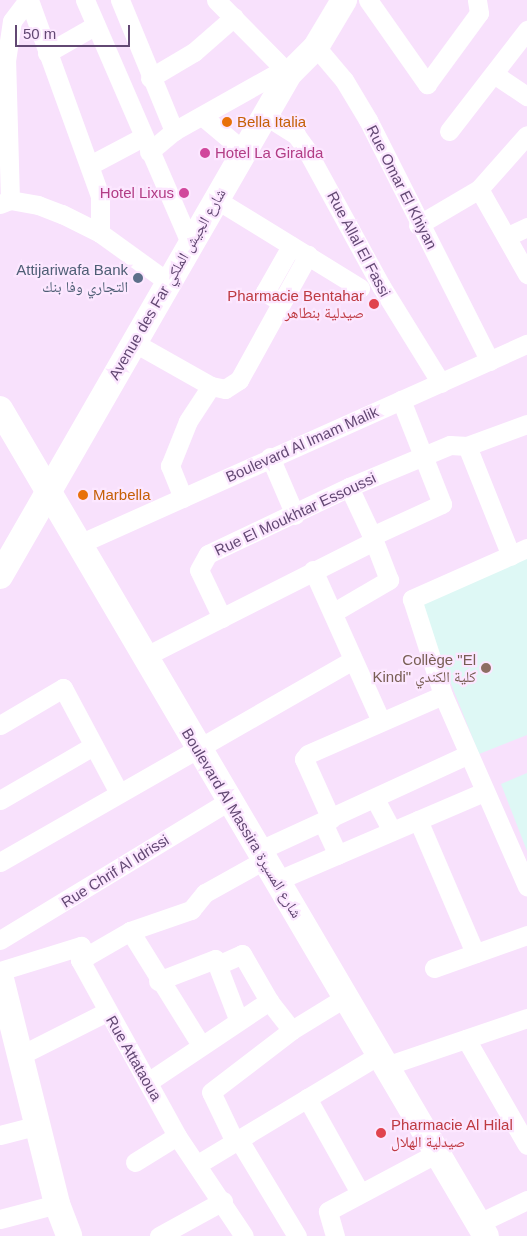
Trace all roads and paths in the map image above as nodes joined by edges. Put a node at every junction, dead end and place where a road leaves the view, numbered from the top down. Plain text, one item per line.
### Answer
1 (28, 0) edge
2 (216, 0) edge
3 (344, 0) edge
4 (368, 0) edge
5 (477, 0) edge
6 (122, 1) edge
7 (91, 12) edge
8 (6, 17) edge
9 (234, 17) junction
10 (527, 30) edge
11 (316, 47) junction
12 (48, 53) junction
13 (285, 73) junction
14 (494, 74) junction
15 (150, 78) junction
16 (527, 96) edge
17 (202, 116) junction
18 (266, 116) junction
19 (174, 131) junction
20 (448, 131) dead end
21 (527, 135) edge
22 (145, 145) junction
23 (245, 152) junction
24 (90, 165) junction
25 (479, 189) junction
26 (216, 200) junction
27 (5, 202) edge
28 (418, 225) junction
29 (527, 228) edge
30 (100, 233) junction
31 (508, 236) junction
32 (191, 246) junction
33 (291, 246) junction
34 (308, 255) junction
35 (527, 274) edge
36 (168, 282) junction
37 (360, 288) dead end
38 (281, 302) junction
39 (133, 342) junction
40 (527, 344) edge
41 (490, 361) junction
42 (442, 383) junction
43 (211, 386) junction
44 (401, 400) junction
45 (0, 409) edge
46 (527, 424) edge
47 (467, 446) junction
48 (270, 457) junction
49 (425, 457) junction
50 (349, 487) junction
51 (46, 494) junction
52 (183, 498) junction
53 (296, 515) junction
54 (373, 539) junction
55 (77, 545) junction
56 (519, 552) edge
57 (313, 570) junction
58 (0, 576) edge
59 (334, 612) junction
60 (222, 618) junction
61 (144, 658) junction
62 (351, 661) junction
63 (443, 695) junction
64 (381, 721) junction
65 (0, 725) edge
66 (93, 746) junction
67 (196, 747) junction
68 (467, 755) junction
69 (118, 791) junction
70 (484, 792) junction
71 (376, 798) junction
72 (0, 800) edge
73 (229, 801) junction
74 (418, 820) junction
75 (327, 821) junction
76 (392, 831) junction
77 (338, 855) junction
78 (0, 862) edge
79 (266, 864) junction
80 (527, 886) edge
81 (130, 931) junction
82 (527, 935) edge
83 (0, 940) edge
84 (77, 954) junction
85 (475, 954) junction
86 (220, 964) junction
87 (434, 968) dead end
88 (158, 981) junction
89 (1, 982) edge
90 (344, 998) junction
91 (269, 1001) junction
92 (108, 1011) junction
93 (527, 1018) edge
94 (238, 1019) junction
95 (287, 1024) junction
96 (466, 1039) junction
97 (201, 1045) junction
98 (22, 1054) junction
99 (382, 1061) junction
100 (148, 1082) junction
101 (306, 1098) junction
102 (39, 1125) junction
103 (0, 1135) edge
104 (177, 1136) junction
105 (237, 1141) junction
106 (527, 1145) edge
107 (437, 1153) junction
108 (135, 1162) dead end
109 (198, 1164) junction
110 (360, 1193) junction
111 (527, 1200) edge
112 (224, 1201) junction
113 (57, 1204) junction
114 (0, 1219) edge
115 (483, 1230) edge
116 (69, 1236) edge
117 (159, 1236) edge
118 (244, 1236) edge
119 (297, 1236) edge
120 (336, 1236) edge

1 - 8 street
1 - 12 street
2 - 9 street
3 - 11 main road, Avenue des Far شارع الجيش الملكي
4 - 5 street
6 - 7 street
6 - 15 street
7 - 12 street
7 - 22 street
8 - 27 street
9 - 13 street
9 - 15 street
10 - 14 street
11 - 13 main road, Avenue des Far شارع الجيش الملكي
11 - 28 street, Rue Omar El Khiyan
12 - 24 street
13 - 17 street
13 - 18 main road, Avenue des Far شارع الجيش الملكي
14 - 16 street
14 - 20 street
15 - 19 street
17 - 19 street
17 - 23 street
18 - 23 main road, Avenue des Far شارع الجيش الملكي
18 - 42 street, Rue Allal El Fassi
19 - 22 street
21 - 25 street
22 - 24 street
22 - 32 street
23 - 26 main road, Avenue des Far شارع الجيش الملكي
24 - 30 street
25 - 28 street
25 - 31 street
26 - 32 main road, Avenue des Far شارع الجيش الملكي
26 - 33 street
27 - 30 street
28 - 41 street, Rue Omar El Khiyan
29 - 31 street
30 - 36 street
31 - 35 street
32 - 36 main road, Avenue des Far شارع الجيش الملكي
33 - 34 street
33 - 38 street
34 - 37 street
34 - 38 street
36 - 39 main road, Avenue des Far شارع الجيش الملكي
38 - 43 street
39 - 43 street
39 - 51 main road, Avenue des Far شارع الجيش الملكي
40 - 41 street, Boulevard Al Imam Malik
41 - 42 street, Boulevard Al Imam Malik
42 - 44 street, Boulevard Al Imam Malik
43 - 52 street
44 - 48 street, Boulevard Al Imam Malik
44 - 49 street
45 - 51 main road, Boulevard Al Massira شارع المسيرة
46 - 47 street, Rue El Moukhtar Essoussi
47 - 49 street, Rue El Moukhtar Essoussi
47 - 56 street
48 - 52 street, Boulevard Al Imam Malik
48 - 53 street
49 - 50 street, Rue El Moukhtar Essoussi
49 - 54 street
50 - 53 street, Rue El Moukhtar Essoussi
50 - 54 street
51 - 55 main road, Boulevard Al Massira شارع المسيرة
51 - 58 main road, Avenue des Far شارع الجيش الملكي
52 - 55 street, Boulevard Al Imam Malik
53 - 60 street, Rue El Moukhtar Essoussi
54 - 57 street
54 - 59 street
55 - 61 main road, Boulevard Al Massira شارع المسيرة
56 - 63 street
57 - 59 street
57 - 60 street
59 - 62 street
60 - 61 street
61 - 67 main road, Boulevard Al Massira شارع المسيرة
62 - 64 street
62 - 67 street
63 - 64 street
63 - 68 street
64 - 75 street
65 - 66 street
66 - 69 street
66 - 72 street
67 - 69 street
67 - 73 main road, Boulevard Al Massira شارع المسيرة
68 - 70 street
68 - 71 street
69 - 78 street
70 - 74 street
70 - 80 street
71 - 75 street
71 - 76 street
73 - 79 main road, Boulevard Al Massira شارع المسيرة
73 - 83 street, Rue Chrif Al Idrissi
74 - 76 street
74 - 85 street
75 - 77 street
75 - 79 street
76 - 77 street
77 - 79 street
79 - 81 street
79 - 90 main road, Boulevard Al Massira شارع المسيرة
81 - 84 street
81 - 88 street
82 - 85 street
84 - 89 street
84 - 92 street, Rue Attataoua
85 - 87 street
86 - 88 street
86 - 91 street
86 - 94 street
88 - 97 street
89 - 98 main road
90 - 95 street
90 - 99 main road, Boulevard Al Massira شارع المسيرة
91 - 94 street
91 - 95 street
92 - 98 street
92 - 100 street, Rue Attataoua
93 - 96 street
94 - 97 street
95 - 105 street
96 - 99 street
96 - 106 street
97 - 100 street
98 - 102 main road
99 - 101 street
99 - 107 main road, Boulevard Al Massira شارع المسيرة
100 - 104 street, Rue Attataoua
101 - 105 street
101 - 110 street
102 - 103 street
102 - 113 main road
104 - 108 street
104 - 109 street, Rue Attataoua
105 - 109 street
105 - 119 street
107 - 110 street
107 - 115 main road, Boulevard Al Massira شارع المسيرة
109 - 112 street, Rue Attataoua
110 - 120 street
111 - 115 street
112 - 117 street
112 - 118 street, Rue Attataoua
113 - 114 street
113 - 116 main road

